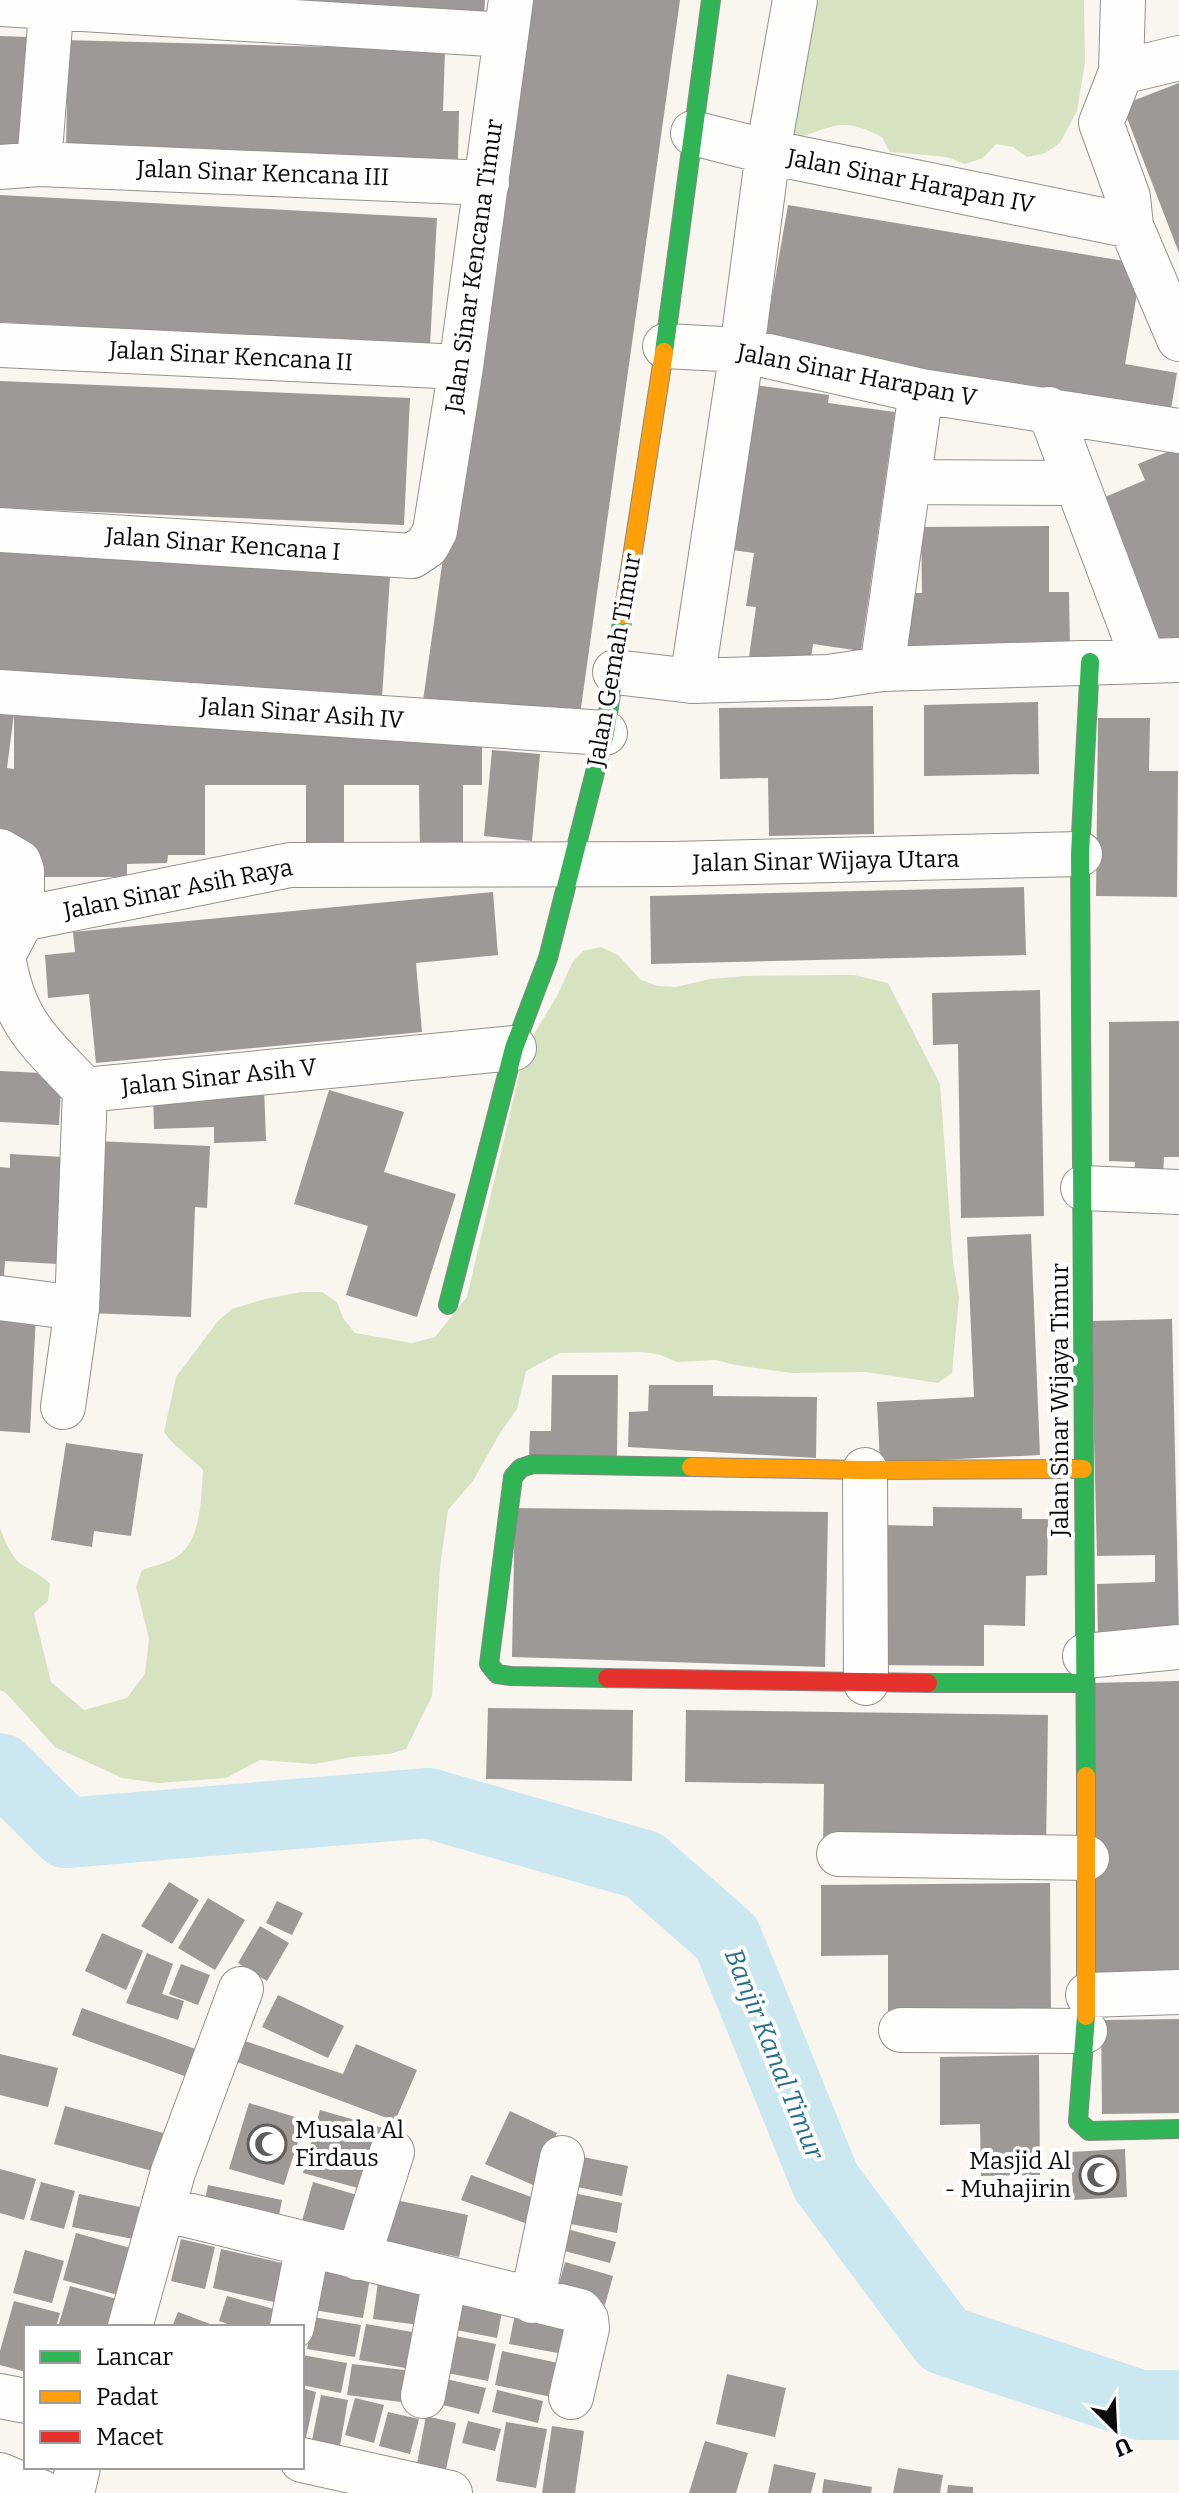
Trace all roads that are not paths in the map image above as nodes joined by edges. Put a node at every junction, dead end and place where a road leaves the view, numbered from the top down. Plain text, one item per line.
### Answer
1 (711, 0) edge
2 (795, 0) edge
3 (1123, 0) edge
4 (51, 2) edge
5 (0, 4) edge
6 (509, 17) edge
7 (1179, 58) edge
8 (1121, 72) junction
9 (693, 133) junction
10 (768, 152) junction
11 (20, 165) edge
12 (487, 183) junction
13 (1131, 226) junction
14 (1179, 339) edge
15 (0, 345) edge
16 (665, 346) junction
17 (742, 350) junction
18 (461, 367) junction
19 (921, 391) junction
20 (1049, 409) junction
21 (1179, 431) edge
22 (909, 482) junction
23 (1075, 483) junction
24 (0, 530) edge
25 (435, 531) joint
26 (1161, 660) edge
27 (1090, 662) junction
28 (882, 669) junction
29 (615, 672) junction
30 (692, 681) junction
31 (0, 692) edge
32 (605, 733) junction
33 (0, 851) edge
34 (1080, 854) junction
35 (571, 864) junction
36 (8, 943) edge
37 (514, 1048) junction
38 (85, 1090) junction
39 (1083, 1188) junction
40 (1179, 1192) edge
41 (0, 1298) edge
42 (448, 1305) dead end
43 (77, 1308) junction
44 (63, 1407) dead end
45 (1083, 1469) junction
46 (865, 1470) junction
47 (1179, 1647) edge
48 (1085, 1669) junction
49 (866, 1683) junction
50 (839, 1854) dead end
51 (1087, 1858) junction
52 (241, 1989) dead end
53 (1179, 1992) edge
54 (1087, 2013) junction
55 (901, 2030) dead end
56 (1179, 2129) edge
57 (392, 2152) dead end
58 (562, 2158) dead end
59 (163, 2209) junction
60 (308, 2245) junction
61 (358, 2258) junction
62 (445, 2279) junction
63 (532, 2301) junction
64 (131, 2325) edge
65 (292, 2325) edge
66 (0, 2396) edge
67 (423, 2396) dead end
68 (571, 2397) dead end
69 (24, 2401) edge
70 (304, 2460) edge
71 (78, 2469) edge
72 (0, 2475) edge
73 (43, 2493) edge
74 (72, 2493) edge
75 (450, 2493) edge

1 - 9 street, Jalan Gemah Timur
2 - 10 street
3 - 8 street
4 - 5 street
4 - 6 street
4 - 11 street
6 - 12 street, Jalan Sinar Kencana Timur
7 - 8 street
8 - 13 street
9 - 10 street, Jalan Sinar Harapan IV
9 - 16 street, Jalan Gemah Timur
10 - 13 street, Jalan Sinar Harapan IV
10 - 17 street
11 - 12 street, Jalan Sinar Kencana III
12 - 18 street, Jalan Sinar Kencana Timur
13 - 14 street
15 - 18 street, Jalan Sinar Kencana II
16 - 17 street, Jalan Sinar Harapan V
16 - 29 street, Jalan Gemah Timur
17 - 19 street, Jalan Sinar Harapan V
17 - 30 street
18 - 25 street, Jalan Sinar Kencana Timur
19 - 20 street, Jalan Sinar Harapan V
19 - 22 street
20 - 21 street, Jalan Sinar Harapan V
20 - 23 street
22 - 23 street
22 - 28 street
23 - 26 street
24 - 25 street, Jalan Sinar Kencana I
26 - 27 street
27 - 28 street
27 - 34 street, Jalan Sinar Wijaya Timur
28 - 30 street
29 - 30 street
29 - 32 street, Jalan Gemah Timur
31 - 32 street, Jalan Sinar Asih IV
32 - 35 street, Jalan Gemah Timur
33 - 36 street
34 - 35 street, Jalan Sinar Wijaya Utara
34 - 39 street, Jalan Sinar Wijaya Timur
35 - 36 street, Jalan Sinar Asih Raya
35 - 37 street, Jalan Gemah Timur
36 - 38 street
37 - 38 street, Jalan Sinar Asih V
37 - 42 street, Jalan Gemah Timur
38 - 43 street
39 - 40 street
39 - 45 street, Jalan Sinar Wijaya Timur
41 - 43 street
43 - 44 street
45 - 46 street
45 - 48 street, Jalan Sinar Wijaya Timur
46 - 49 street
46 - 49 street
47 - 48 street
48 - 49 street
48 - 51 street, Jalan Sinar Wijaya Timur
50 - 51 street
51 - 54 street, Jalan Sinar Wijaya Timur
52 - 59 street
53 - 54 street
54 - 55 street
54 - 56 street, Jalan Sinar Wijaya Timur
57 - 61 street
58 - 63 street
59 - 60 street
59 - 64 street
60 - 61 street
60 - 65 street
61 - 62 street
62 - 63 street
62 - 67 street
63 - 68 street
66 - 69 street
70 - 75 street
71 - 74 street
72 - 73 street

